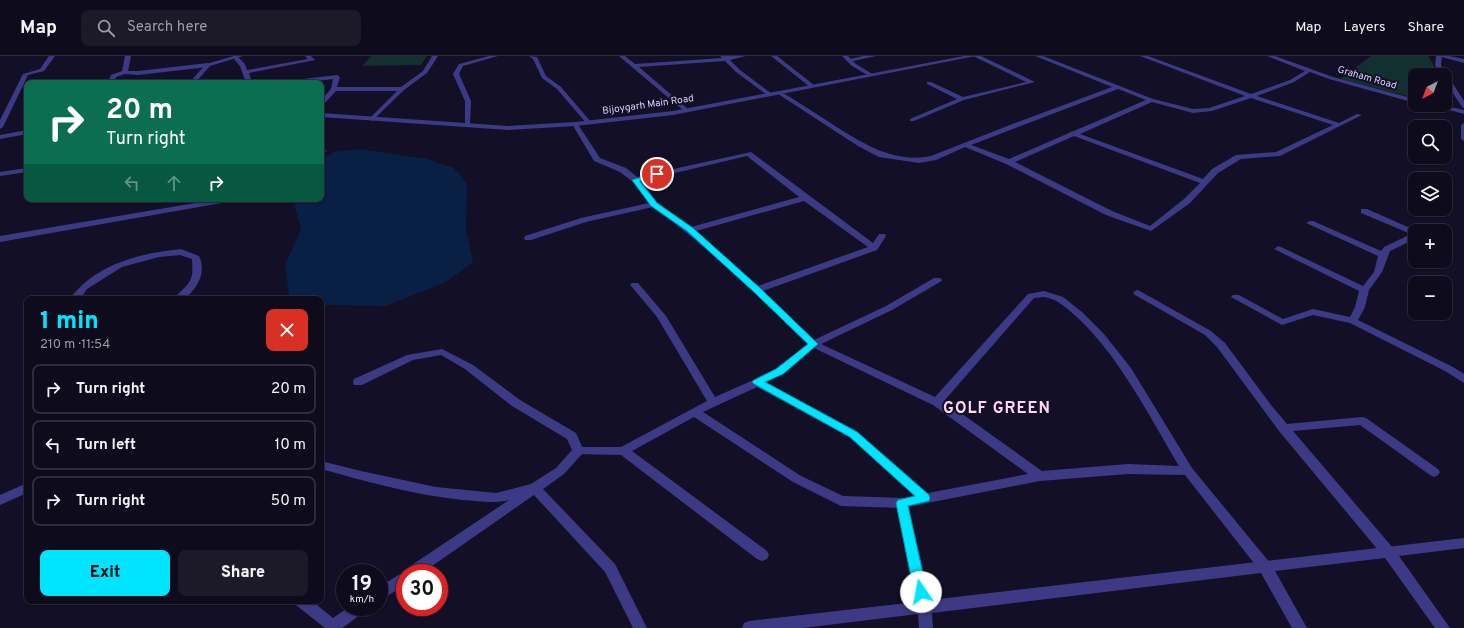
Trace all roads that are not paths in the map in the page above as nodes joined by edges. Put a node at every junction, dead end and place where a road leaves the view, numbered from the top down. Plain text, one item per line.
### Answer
1 (52, 56) edge
2 (128, 56) edge
3 (308, 56) edge
4 (434, 56) edge
5 (476, 56) edge
6 (495, 56) edge
7 (532, 56) edge
8 (622, 56) edge
9 (743, 56) edge
10 (774, 56) edge
11 (873, 56) edge
12 (974, 56) edge
13 (1038, 56) edge
14 (1143, 56) edge
15 (1270, 56) edge
16 (1440, 56) edge
17 (238, 57) edge
18 (486, 58) junction
19 (724, 58) edge
20 (847, 58) edge
21 (1464, 61) edge
22 (208, 65) junction
23 (633, 66) junction
24 (1440, 68) edge
25 (1310, 70) junction
26 (125, 72) junction
27 (246, 72) junction
28 (871, 75) junction
29 (112, 80) edge
30 (195, 80) edge
31 (248, 80) edge
32 (312, 80) edge
33 (929, 83) dead end
34 (812, 86) junction
35 (1118, 87) junction
36 (1452, 87) edge
37 (334, 89) junction
38 (402, 89) junction
39 (778, 92) junction
40 (769, 94) junction
41 (1248, 95) junction
42 (962, 99) junction
43 (1408, 99) edge
44 (1151, 100) junction
45 (324, 101) edge
46 (1464, 106) edge
47 (1452, 109) edge
48 (686, 110) junction
49 (1464, 112) edge
50 (324, 115) edge
51 (1358, 115) dead end
52 (372, 119) junction
53 (912, 120) dead end
54 (589, 123) junction
55 (467, 124) junction
56 (575, 124) junction
57 (1339, 125) junction
58 (1464, 125) edge
59 (0, 127) edge
60 (24, 133) edge
61 (1072, 133) junction
62 (0, 137) edge
63 (1464, 140) edge
64 (965, 145) junction
65 (1009, 162) junction
66 (24, 170) edge
67 (0, 174) edge
68 (636, 180) junction
69 (1204, 182) junction
70 (805, 198) junction
71 (216, 202) edge
72 (654, 204) junction
73 (1364, 211) dead end
74 (1310, 223) dead end
75 (690, 230) junction
76 (1408, 232) edge
77 (882, 236) dead end
78 (528, 238) dead end
79 (1408, 238) edge
80 (0, 239) edge
81 (874, 248) junction
82 (1278, 248) dead end
83 (1383, 254) junction
84 (937, 280) dead end
85 (635, 285) dead end
86 (757, 290) junction
87 (1364, 290) junction
88 (1138, 294) dead end
89 (77, 296) edge
90 (183, 296) edge
91 (1236, 297) dead end
92 (1353, 321) junction
93 (814, 344) junction
94 (1464, 379) edge
95 (358, 382) dead end
96 (757, 382) junction
97 (713, 402) junction
98 (937, 402) junction
99 (695, 412) junction
100 (1283, 428) junction
101 (578, 451) junction
102 (623, 451) junction
103 (324, 467) edge
104 (1188, 471) junction
105 (1434, 472) dead end
106 (1040, 476) junction
107 (535, 488) junction
108 (24, 489) edge
109 (925, 498) junction
110 (0, 500) edge
111 (902, 503) junction
112 (1464, 543) edge
113 (1388, 552) junction
114 (762, 555) dead end
115 (424, 564) edge
116 (1265, 567) junction
117 (305, 604) edge
118 (924, 607) junction
119 (348, 616) edge
120 (640, 628) edge
121 (749, 628) edge
122 (926, 628) edge
123 (1300, 628) edge
124 (1443, 628) edge

1 - 59 street
2 - 26 street
3 - 27 street
4 - 38 street
5 - 18 street
6 - 18 street
7 - 54 street
8 - 23 street
9 - 19 street
10 - 34 street
11 - 20 street
12 - 28 street, Bijoygarh Main Road
12 - 42 street
13 - 35 street
14 - 41 street
15 - 25 street, Graham Road
16 - 21 street
16 - 24 street
17 - 22 street
17 - 27 street
18 - 55 street
19 - 23 street
19 - 40 street
20 - 28 street
22 - 26 street
22 - 30 street
23 - 48 street
25 - 41 street
25 - 43 street, Graham Road
26 - 29 street
27 - 31 street
28 - 34 street, Bijoygarh Main Road
32 - 37 street
33 - 42 street
34 - 39 street, Bijoygarh Main Road
35 - 44 street
35 - 64 street
36 - 46 street
37 - 38 street
37 - 45 street
38 - 52 street
39 - 40 street, Bijoygarh Main Road
39 - 64 street
40 - 48 street, Bijoygarh Main Road
41 - 44 street
41 - 57 street
42 - 53 street
44 - 61 street
47 - 49 street
48 - 54 street, Bijoygarh Main Road
50 - 52 street, Bijoygarh Main Road
51 - 57 street
52 - 55 street, Bijoygarh Main Road
54 - 56 street, Bijoygarh Main Road
55 - 56 street, Bijoygarh Main Road
56 - 68 street
57 - 69 street
58 - 63 street
60 - 62 street
61 - 65 street
61 - 69 street
64 - 65 street
65 - 69 street
66 - 67 street
68 - 70 street
68 - 72 street
70 - 75 street
70 - 81 street
71 - 80 street
72 - 75 street
72 - 78 street
73 - 76 street
74 - 83 street
75 - 86 street
77 - 81 street
79 - 83 street
81 - 86 street
82 - 87 street
83 - 87 street
84 - 93 street
85 - 97 street
86 - 93 street
87 - 92 street
88 - 100 street
89 - 90 street
91 - 92 street
92 - 94 street
93 - 96 street
93 - 98 street
95 - 101 street
96 - 97 street
96 - 109 street
97 - 99 street
98 - 104 street
98 - 106 street
99 - 102 street
99 - 111 street
100 - 105 street
100 - 113 street
101 - 102 street
101 - 107 street
102 - 114 street
103 - 107 street
104 - 106 street
104 - 116 street
106 - 109 street
107 - 115 street
107 - 120 street
108 - 110 street
109 - 111 street
111 - 118 street
112 - 113 street
113 - 116 street
113 - 124 street
116 - 118 street
116 - 123 street
117 - 119 street
118 - 121 street
118 - 122 street

